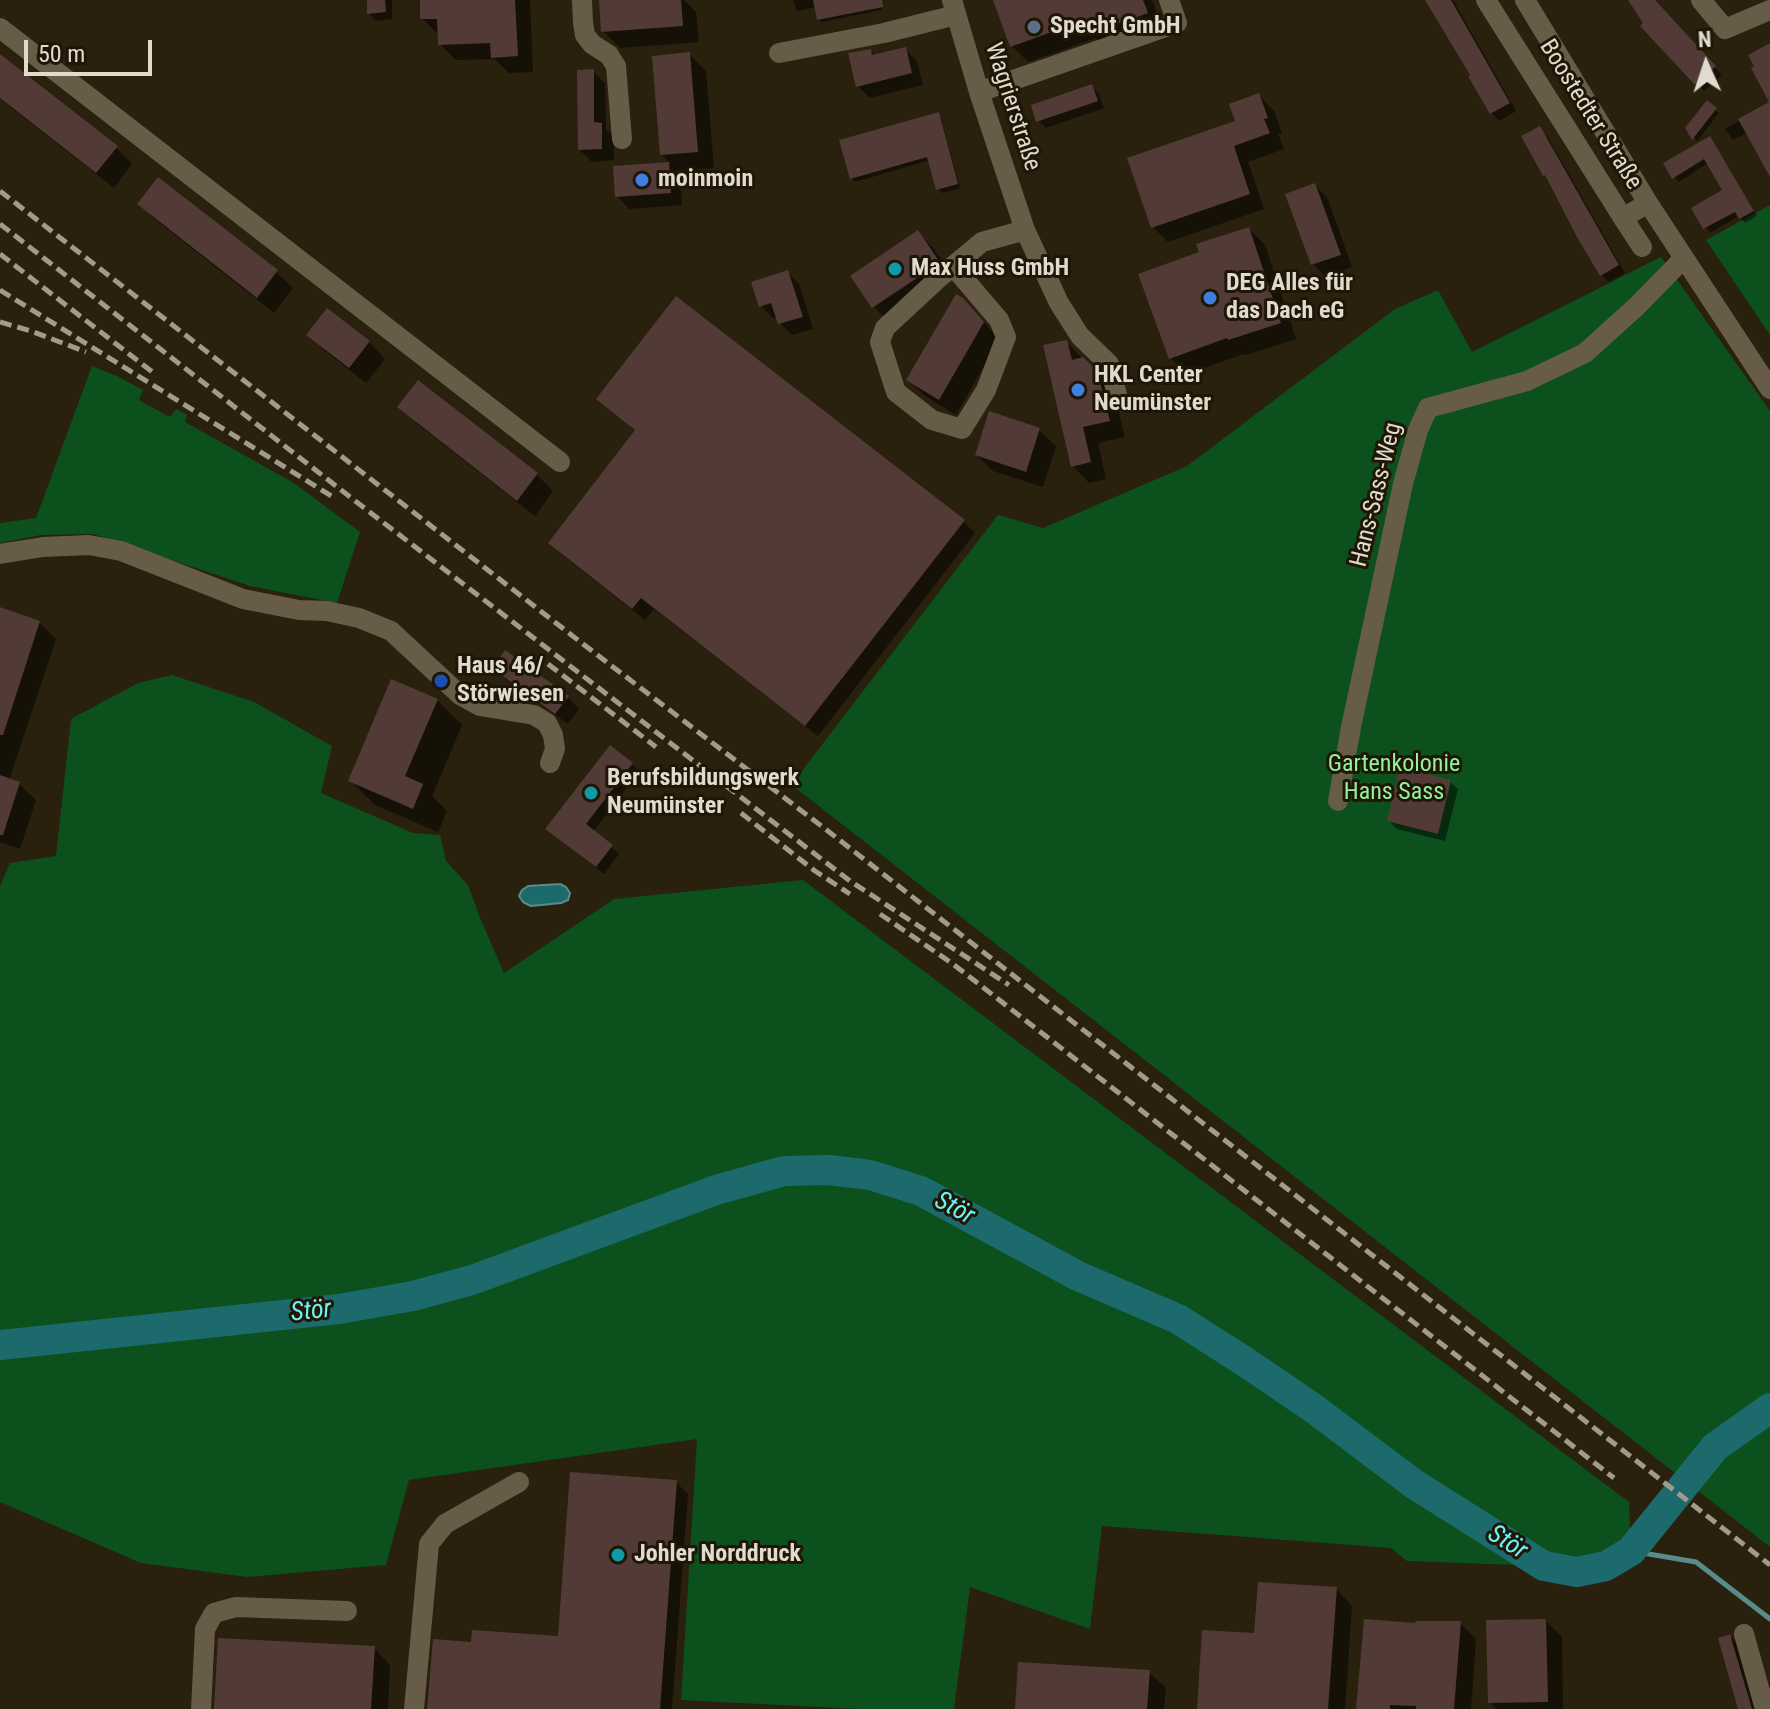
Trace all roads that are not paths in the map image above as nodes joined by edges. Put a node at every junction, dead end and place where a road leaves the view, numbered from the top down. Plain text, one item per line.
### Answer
1 (582, 0) edge
2 (1169, 0) edge
3 (1486, 0) edge
4 (1525, 0) edge
5 (1701, 0) edge
6 (954, 7) edge
7 (1770, 10) edge
8 (0, 28) edge
9 (779, 53) dead end
10 (979, 92) junction
11 (622, 139) dead end
12 (1648, 203) junction
13 (1623, 218) junction
14 (1025, 230) junction
15 (1642, 247) dead end
16 (1684, 258) junction
17 (953, 266) junction
18 (1770, 389) edge
19 (1119, 402) dead end
20 (560, 462) dead end
21 (0, 554) edge
22 (550, 763) dead end
23 (1338, 801) dead end
24 (519, 1482) dead end
25 (347, 1611) dead end
26 (1744, 1634) dead end
27 (201, 1709) edge
28 (414, 1709) edge
29 (1765, 1709) edge

1 - 11 street
2 - 10 street
3 - 13 street, Boostedter Straße
4 - 12 street, Boostedter Straße
5 - 7 street
6 - 9 street
6 - 10 street, Wagrierstraße
8 - 20 street
10 - 14 street, Wagrierstraße
12 - 13 street, Boostedter Straße
12 - 16 street, Boostedter Straße
13 - 15 street, Boostedter Straße
14 - 17 street
14 - 19 street, Wagrierstraße
16 - 18 street, Boostedter Straße
16 - 23 street, Hans-Sass-Weg
17 - 17 street
21 - 22 street
24 - 28 street
25 - 27 street
26 - 29 street

